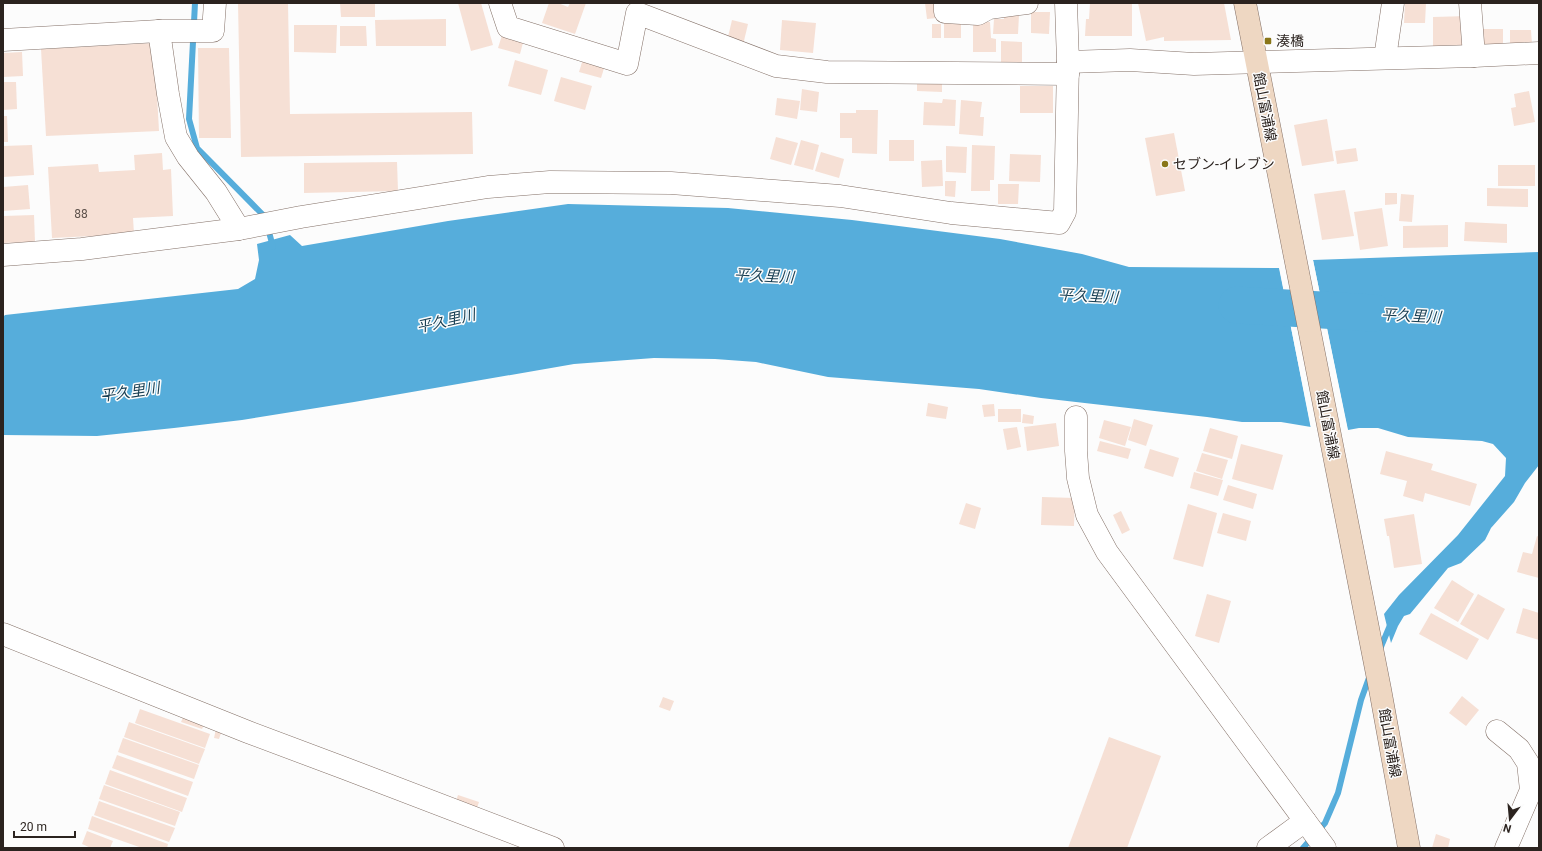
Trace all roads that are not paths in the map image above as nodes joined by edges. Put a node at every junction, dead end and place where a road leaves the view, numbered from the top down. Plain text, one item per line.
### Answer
1 (215, 3) edge
2 (500, 3) edge
3 (945, 3) edge
4 (1028, 3) edge
5 (1066, 3) edge
6 (1244, 3) edge
7 (1393, 3) edge
8 (1470, 3) edge
9 (159, 31) junction
10 (3, 40) edge
11 (1539, 53) edge
12 (1474, 56) junction
13 (1385, 58) junction
14 (1256, 61) junction
15 (1068, 68) junction
16 (246, 228) junction
17 (3, 255) edge
18 (1076, 417) dead end
19 (3, 634) edge
20 (1497, 731) dead end
21 (1309, 825) junction
22 (553, 848) edge
23 (1268, 848) edge
24 (1325, 848) edge
25 (1409, 848) edge
26 (1506, 848) edge

1 - 9 street
2 - 15 street
3 - 4 street
5 - 15 street
6 - 14 main road, 館山富浦線
7 - 13 street
8 - 12 street
9 - 10 street
9 - 16 street
11 - 12 street
12 - 13 street
13 - 14 street
14 - 15 street
14 - 25 main road, 館山富浦線
15 - 16 street
16 - 17 street
18 - 21 street
19 - 22 street
20 - 26 street
21 - 23 street
21 - 24 street

